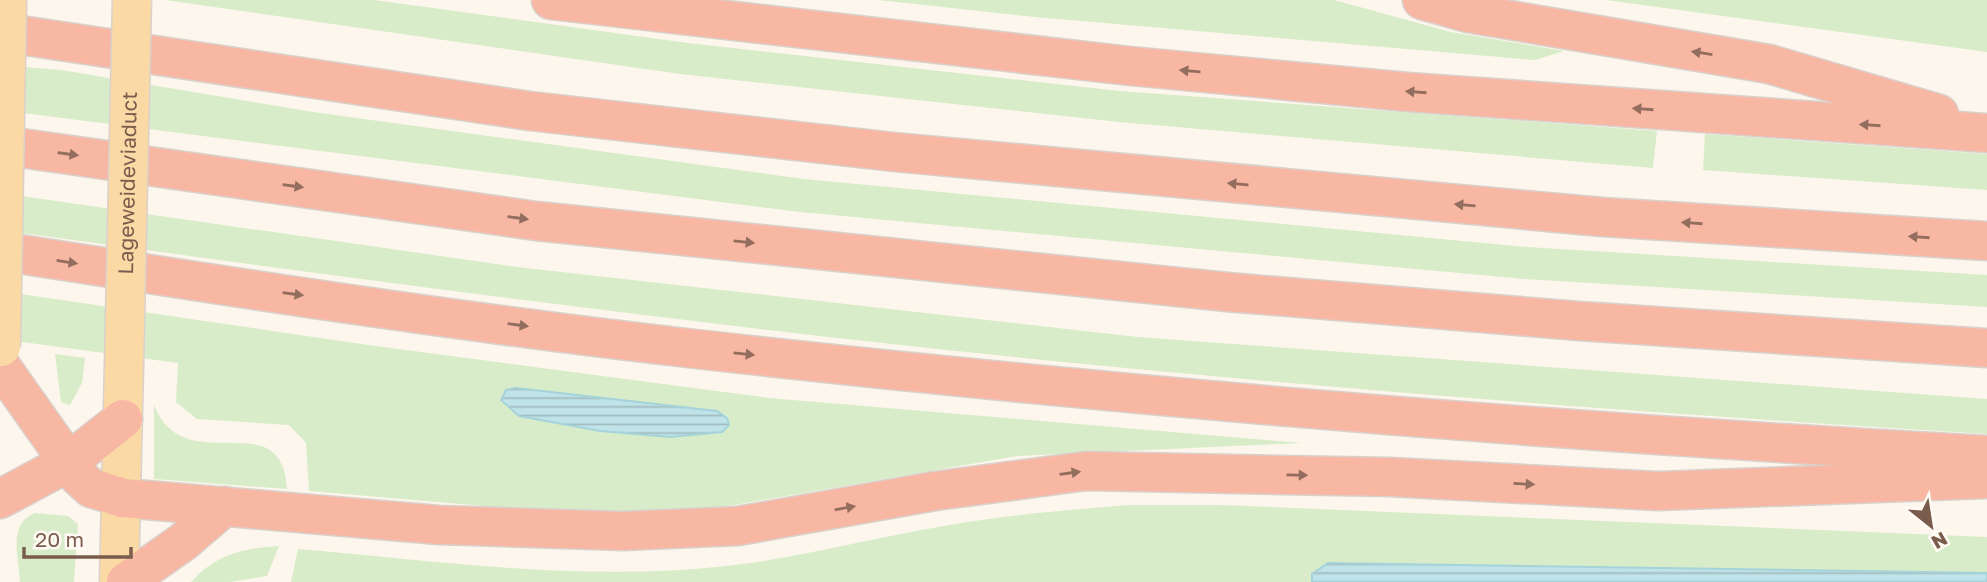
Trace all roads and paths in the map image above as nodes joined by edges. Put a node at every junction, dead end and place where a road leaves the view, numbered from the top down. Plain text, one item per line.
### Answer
1 (7, 0) edge
2 (132, 0) edge
3 (551, 0) edge
4 (1422, 0) edge
5 (0, 32) edge
6 (1987, 131) edge
7 (0, 145) edge
8 (1987, 241) edge
9 (0, 251) edge
10 (1987, 348) edge
11 (0, 361) edge
12 (123, 419) junction
13 (1987, 455) edge
14 (67, 463) junction
15 (1987, 479) edge
16 (123, 498) junction
17 (0, 499) edge
18 (225, 506) junction
19 (119, 582) edge
20 (126, 582) edge

1 - 11 main road, bridge
2 - 12 main road, Lageweideviaduct, bridge
6 -> 3 highway
6 -> 4 highway
8 -> 5 highway
7 -> 10 highway
9 -> 13 highway
11 - 14 highway
12 - 14 highway
12 - 16 main road, Lageweideviaduct
14 - 16 highway
14 - 17 highway
18 -> 15 highway
16 - 18 highway
16 - 19 main road, Lageweideviaduct
18 - 20 highway

